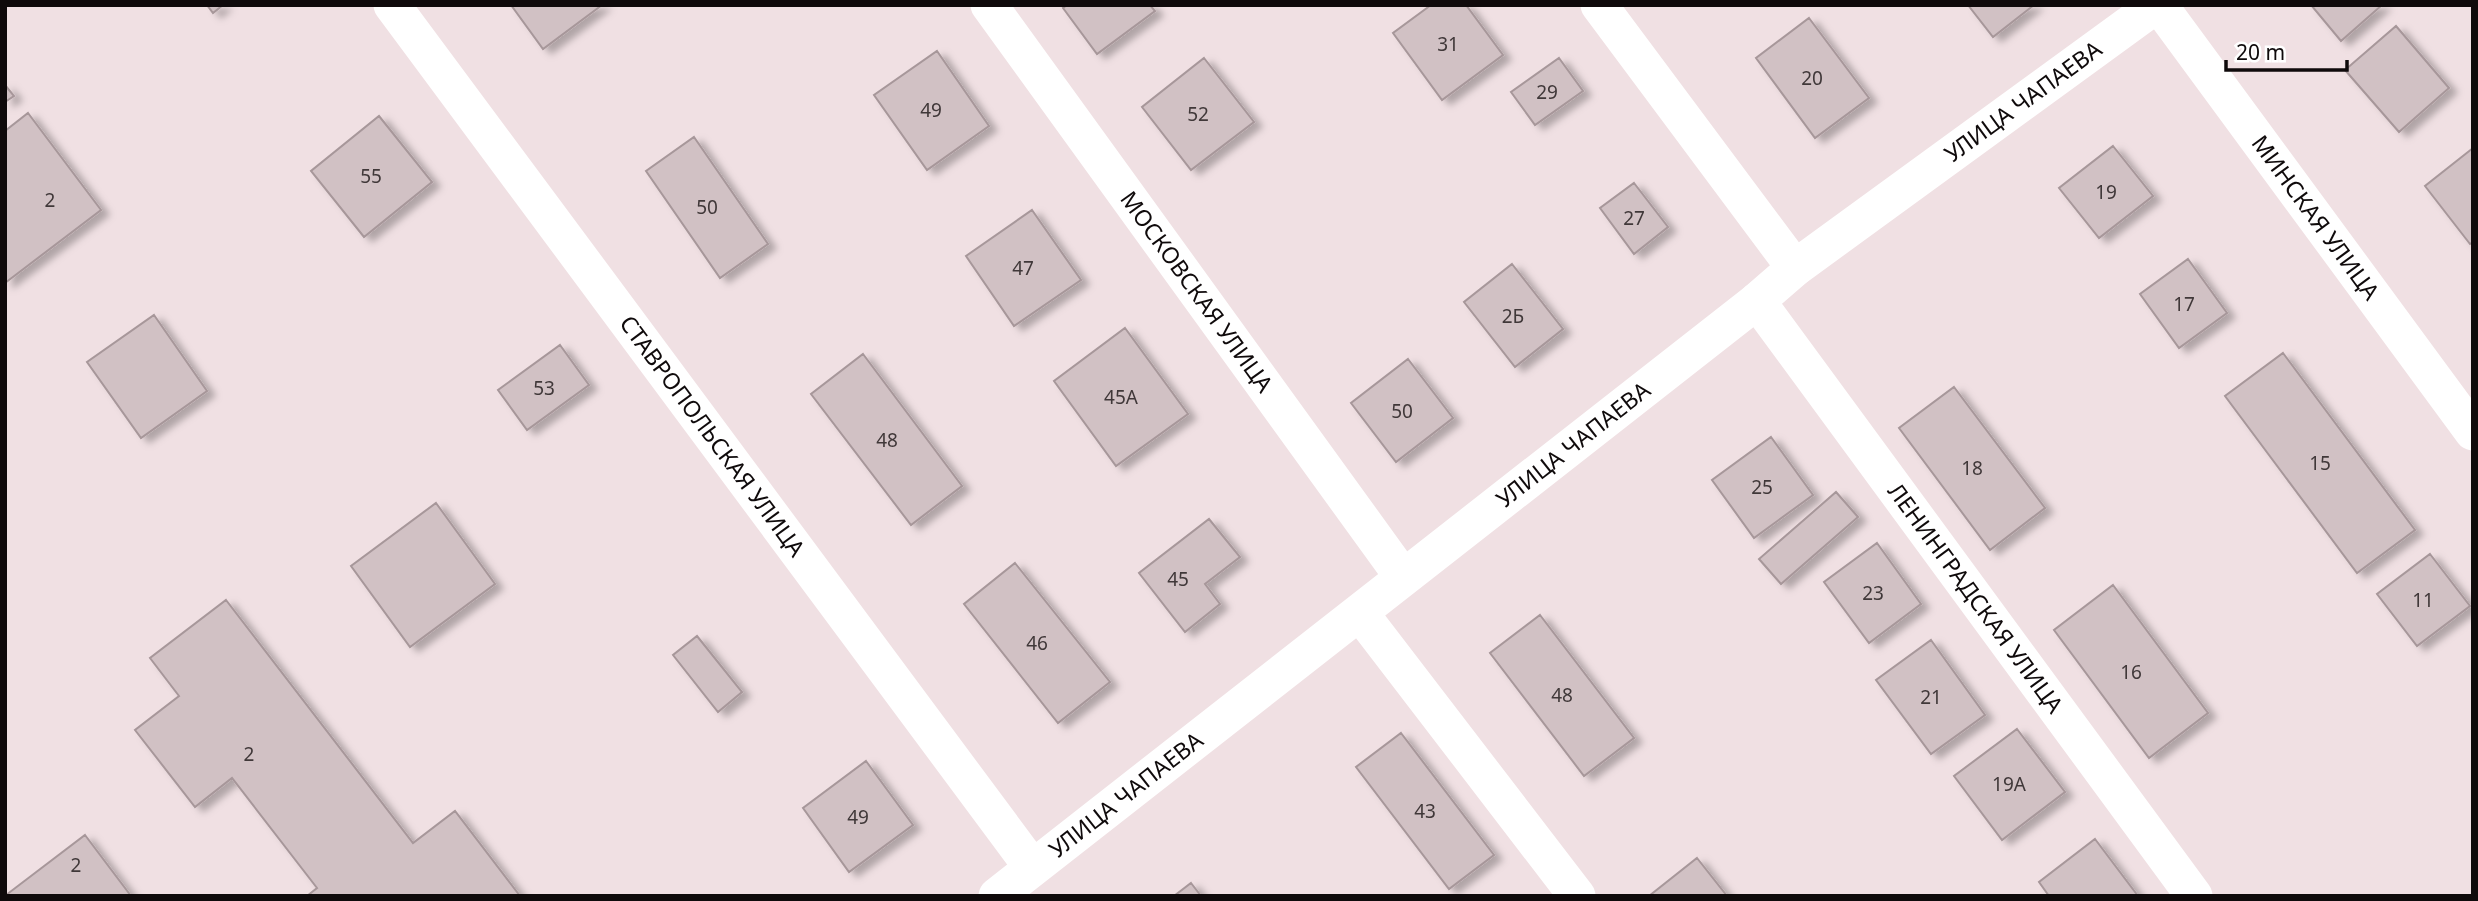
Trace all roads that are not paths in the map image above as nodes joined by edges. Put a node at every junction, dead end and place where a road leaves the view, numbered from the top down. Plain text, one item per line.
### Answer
1 (392, 5) edge
2 (989, 5) edge
3 (1599, 5) edge
4 (2157, 5) edge
5 (1795, 268) junction
6 (1757, 301) junction
7 (2473, 432) edge
8 (1403, 577) junction
9 (1360, 613) junction
10 (1032, 867) junction
11 (997, 896) edge
12 (1577, 896) edge
13 (2194, 896) edge

1 - 10 street, СТАВРОПОЛЬСКАЯ УЛИЦА
2 - 8 street, МОСКОВСКАЯ УЛИЦА
3 - 5 street
4 - 5 street, УЛИЦА ЧАПАЕВА
4 - 7 street, МИНСКАЯ УЛИЦА
5 - 6 street, УЛИЦА ЧАПАЕВА
6 - 8 street, УЛИЦА ЧАПАЕВА
6 - 13 street, ЛЕНИНГРАДСКАЯ УЛИЦА
8 - 9 street, УЛИЦА ЧАПАЕВА
9 - 10 street, УЛИЦА ЧАПАЕВА
9 - 12 street
10 - 11 street, УЛИЦА ЧАПАЕВА

